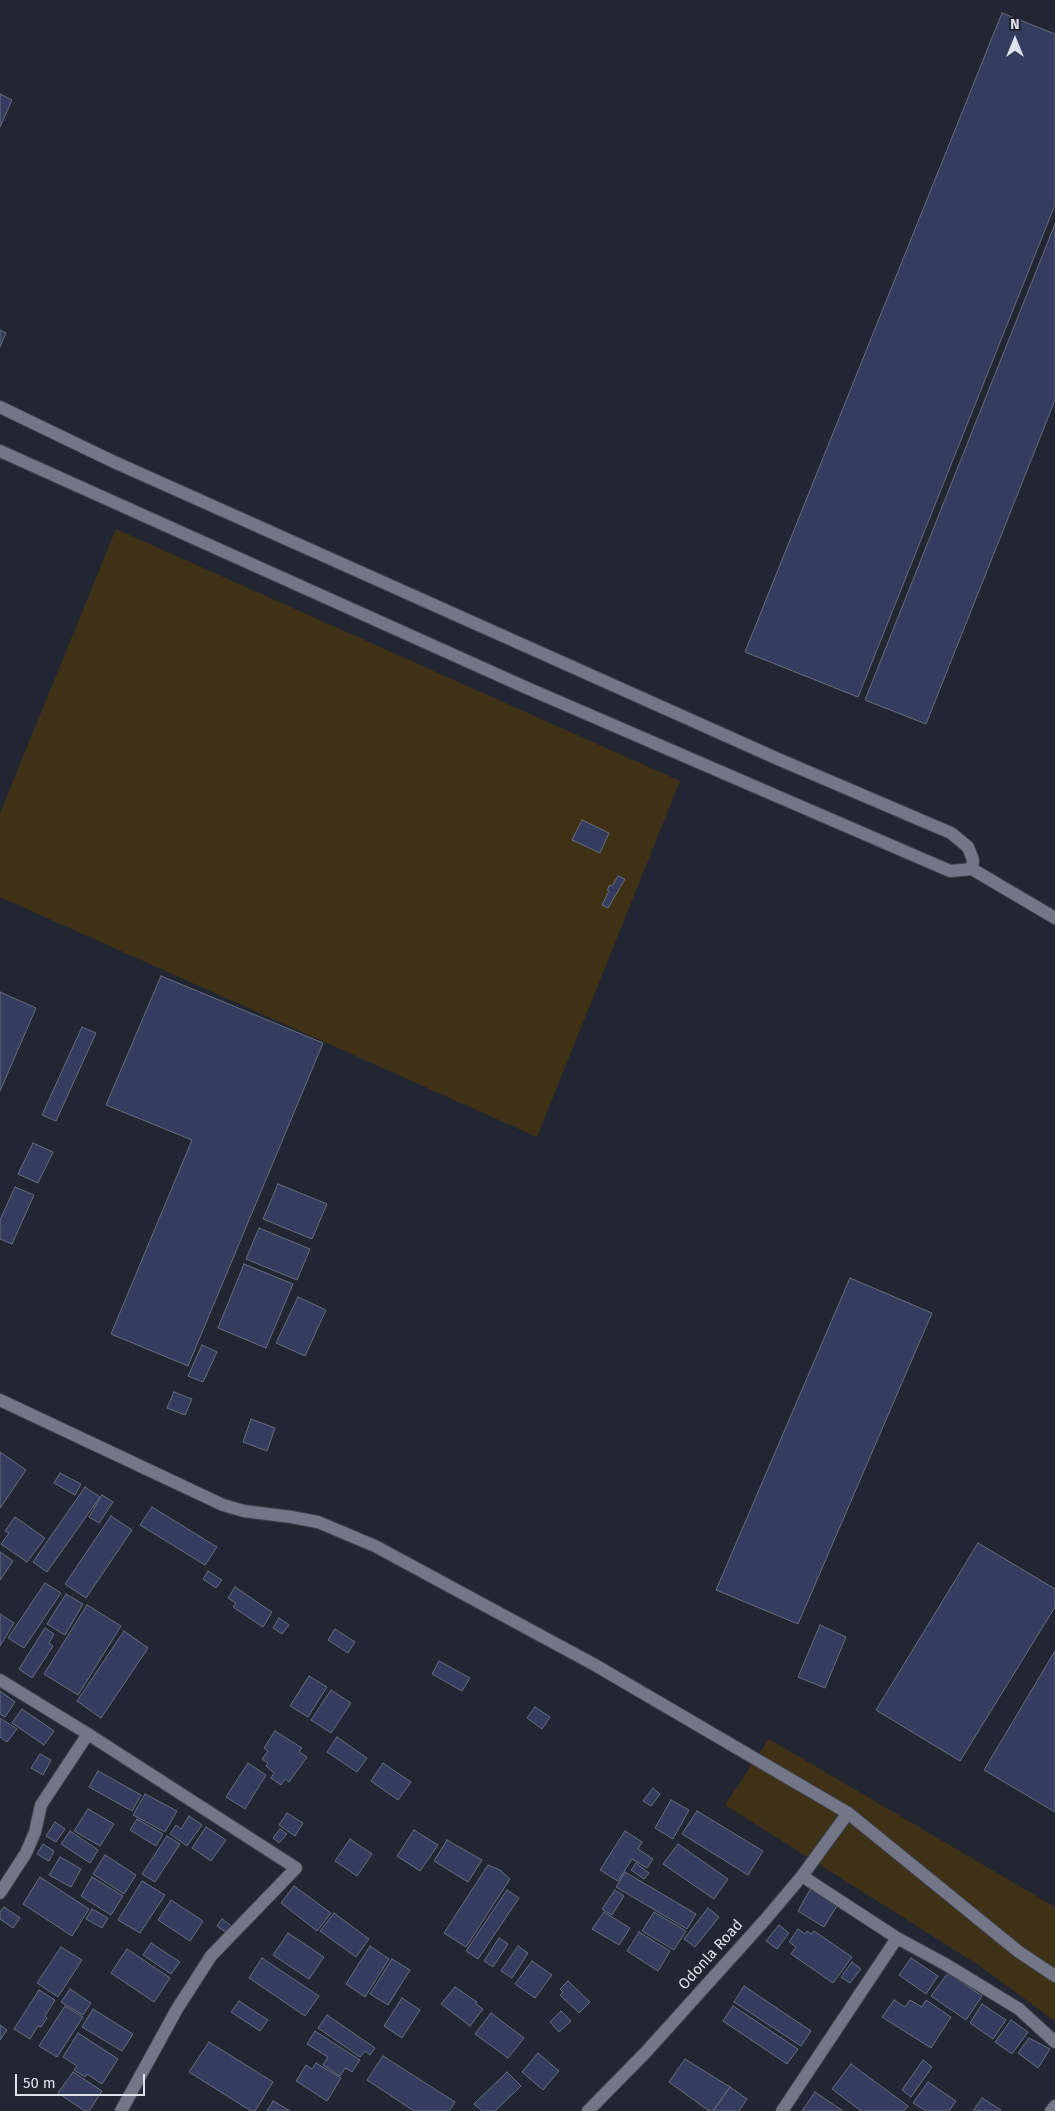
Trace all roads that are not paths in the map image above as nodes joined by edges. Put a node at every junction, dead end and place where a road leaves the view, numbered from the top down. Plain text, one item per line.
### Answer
1 (0, 407) edge
2 (0, 451) edge
3 (972, 869) junction
4 (1055, 918) edge
5 (0, 1400) edge
6 (0, 1680) edge
7 (88, 1734) junction
8 (848, 1813) junction
9 (802, 1876) junction
10 (0, 1893) edge
11 (897, 1938) junction
12 (1055, 1976) edge
13 (1055, 2042) edge
14 (1055, 2106) edge
15 (122, 2111) edge
16 (588, 2111) edge
17 (782, 2111) edge
18 (1051, 2111) edge

1 - 3 street
2 - 3 street
3 - 4 street
5 - 8 street
6 - 7 street
7 - 10 street
7 - 15 street
8 - 9 street, Odonla Road
8 - 12 street
9 - 11 street
9 - 16 street, Odonla Road
11 - 13 street
11 - 17 street
14 - 18 street

